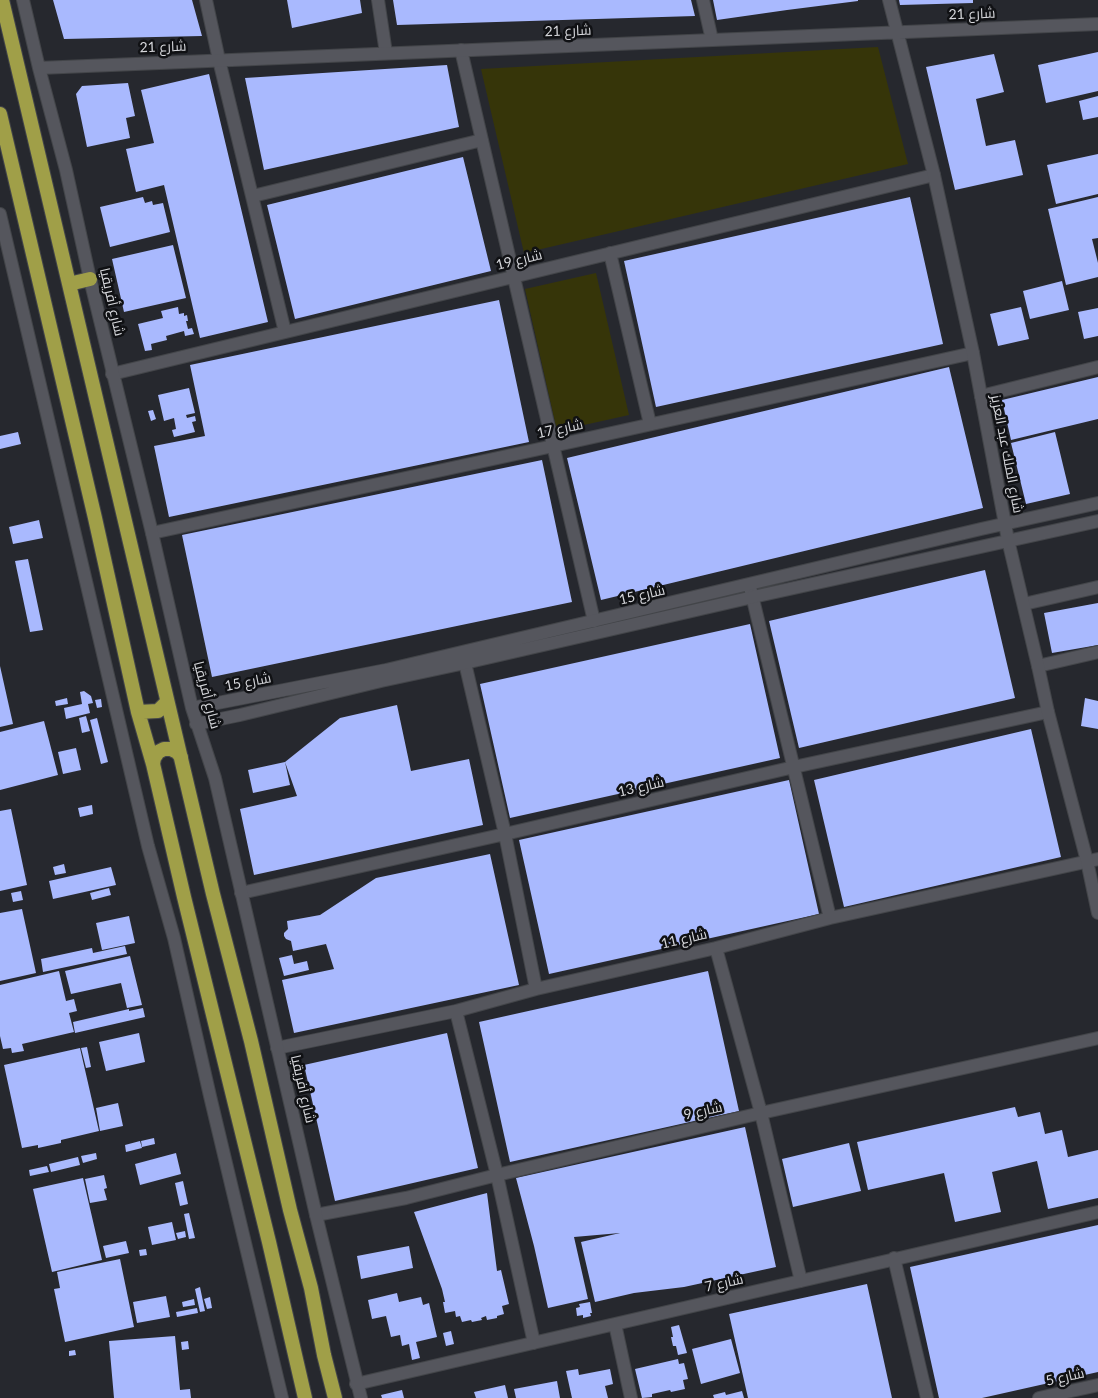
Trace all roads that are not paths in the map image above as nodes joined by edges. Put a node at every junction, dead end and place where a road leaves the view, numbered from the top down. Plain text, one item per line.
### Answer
1 (2, 0) edge
2 (23, 0) edge
3 (206, 0) edge
4 (378, 0) edge
5 (703, 0) edge
6 (888, 0) edge
7 (1098, 24) edge
8 (897, 32) junction
9 (712, 40) junction
10 (461, 50) junction
11 (386, 53) junction
12 (219, 60) junction
13 (39, 68) junction
14 (0, 114) edge
15 (482, 140) junction
16 (934, 175) junction
17 (252, 196) junction
18 (0, 214) edge
19 (610, 253) junction
20 (514, 276) junction
21 (90, 279) junction
22 (69, 284) junction
23 (285, 332) junction
24 (973, 352) junction
25 (1098, 367) edge
26 (112, 374) junction
27 (981, 396) junction
28 (650, 424) junction
29 (553, 446) junction
30 (1098, 504) edge
31 (1098, 521) edge
32 (1005, 524) junction
33 (152, 533) junction
34 (1008, 540) junction
35 (1098, 587) edge
36 (751, 591) junction
37 (1024, 604) junction
38 (594, 621) junction
39 (1098, 652) edge
40 (465, 663) junction
41 (1038, 666) junction
42 (167, 702) junction
43 (192, 708) junction
44 (138, 712) junction
45 (1048, 712) junction
46 (196, 724) junction
47 (181, 757) junction
48 (152, 764) junction
49 (794, 767) junction
50 (505, 834) junction
51 (1092, 860) edge
52 (242, 893) junction
53 (1098, 913) edge
54 (830, 918) junction
55 (716, 948) junction
56 (536, 989) junction
57 (456, 1011) junction
58 (1098, 1038) edge
59 (277, 1048) junction
60 (761, 1113) junction
61 (497, 1175) junction
62 (1098, 1212) edge
63 (316, 1215) junction
64 (894, 1258) junction
65 (802, 1281) junction
66 (615, 1324) junction
67 (534, 1343) junction
68 (356, 1384) junction
69 (1098, 1385) edge
70 (282, 1398) edge
71 (305, 1398) edge
72 (335, 1398) edge
73 (360, 1398) edge
74 (631, 1398) edge
75 (927, 1398) edge
76 (1040, 1398) edge

1 - 22 highway
2 - 13 street, شارع أفريقيا
3 - 12 street
4 - 11 street
5 - 9 street
6 - 8 street, شارع الملك عبد العزيز
7 - 8 street, شارع 21
8 - 9 street, شارع 21
8 - 16 street, شارع الملك عبد العزيز
9 - 10 street, شارع 21
10 - 11 street, شارع 21
10 - 15 street
11 - 12 street, شارع 21
12 - 13 street, شارع 21
12 - 17 street
13 - 21 street, شارع أفريقيا
14 - 44 highway
15 - 17 street
15 - 20 street
16 - 19 street, شارع 19
16 - 24 street, شارع الملك عبد العزيز
17 - 23 street
18 - 70 street
19 - 20 street, شارع 19
19 - 28 street
20 - 23 street, شارع 19
20 - 29 street
21 - 22 highway
21 - 26 street, شارع أفريقيا
22 - 42 highway
23 - 26 street, شارع 19
24 - 27 street, شارع الملك عبد العزيز
24 - 28 street, شارع 17
25 - 27 street
26 - 33 street, شارع أفريقيا
27 - 32 street, شارع الملك عبد العزيز
28 - 29 street, شارع 17
29 - 33 street, شارع 17
29 - 38 street
30 - 32 street, شارع 15
31 - 34 street, شارع 15
32 - 34 street, شارع الملك عبد العزيز
32 - 36 street, شارع 15
33 - 43 street, شارع أفريقيا
34 - 36 street, شارع 15
34 - 37 street, شارع الملك عبد العزيز
35 - 37 street
36 - 38 street, شارع 15
36 - 40 street, شارع 15
36 - 49 street
37 - 41 street, شارع الملك عبد العزيز
38 - 43 street, شارع 15
39 - 41 street
40 - 46 street, شارع 15
40 - 50 street
41 - 45 street, شارع الملك عبد العزيز
42 - 44 highway
42 - 47 highway
43 - 46 street, شارع أفريقيا
44 - 48 highway
45 - 49 street, شارع 13
45 - 51 street, شارع الملك عبد العزيز
46 - 52 street, شارع أفريقيا
47 - 48 highway
47 - 72 highway
48 - 71 highway
49 - 50 street, شارع 13
49 - 54 street
50 - 52 street, شارع 13
50 - 56 street
51 - 53 street, شارع الملك عبد العزيز
51 - 54 street, شارع 11
52 - 59 street, شارع أفريقيا
54 - 55 street, شارع 11
55 - 56 street, شارع 11
55 - 60 street
56 - 57 street, شارع 11
57 - 59 street, شارع 11
57 - 61 street
58 - 60 street, شارع 9
59 - 63 street, شارع أفريقيا
60 - 61 street, شارع 9
60 - 65 street
61 - 63 street, شارع 9
61 - 67 street
62 - 64 street, شارع 7
63 - 68 street, شارع أفريقيا
64 - 65 street, شارع 7
64 - 75 street
65 - 66 street, شارع 7
66 - 67 street, شارع 7
66 - 74 street
67 - 68 street, شارع 7
68 - 73 street, شارع أفريقيا
69 - 76 street, شارع 5

